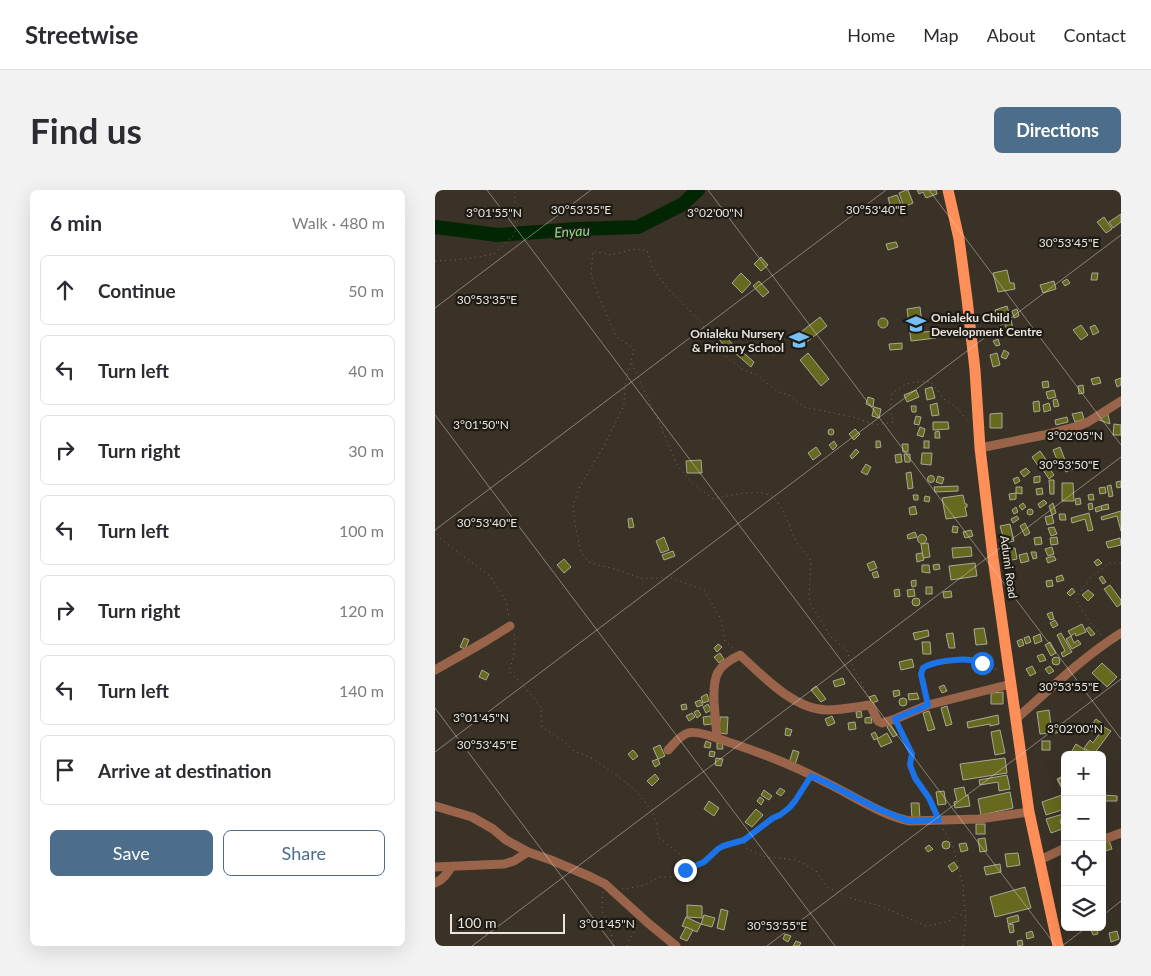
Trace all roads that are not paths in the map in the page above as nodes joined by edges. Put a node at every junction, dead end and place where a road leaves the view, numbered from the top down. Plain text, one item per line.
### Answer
1 (948, 190) edge
2 (1121, 401) edge
3 (980, 448) junction
4 (510, 626) road end
5 (1121, 632) edge
6 (435, 670) edge
7 (1010, 681) junction
8 (1016, 719) junction
9 (717, 738) junction
10 (668, 750) dead end
11 (435, 806) edge
12 (1029, 812) junction
13 (1121, 833) edge
14 (1106, 839) edge
15 (1061, 850) edge
16 (528, 852) junction
17 (1040, 860) junction
18 (435, 867) edge
19 (451, 867) junction
20 (435, 883) edge
21 (676, 946) edge
22 (1058, 946) edge

1 - 3 main road, Adumi Road
2 - 3 street
3 - 7 main road, Adumi Road
4 - 6 street
5 - 8 street
7 - 8 main road, Adumi Road
7 - 9 street
8 - 12 main road, Adumi Road
9 - 10 street
9 - 12 street
11 - 16 street
12 - 17 main road, Adumi Road
13 - 14 street
15 - 17 street
16 - 19 street
16 - 21 street
17 - 22 main road, Adumi Road
18 - 19 street
19 - 20 street

